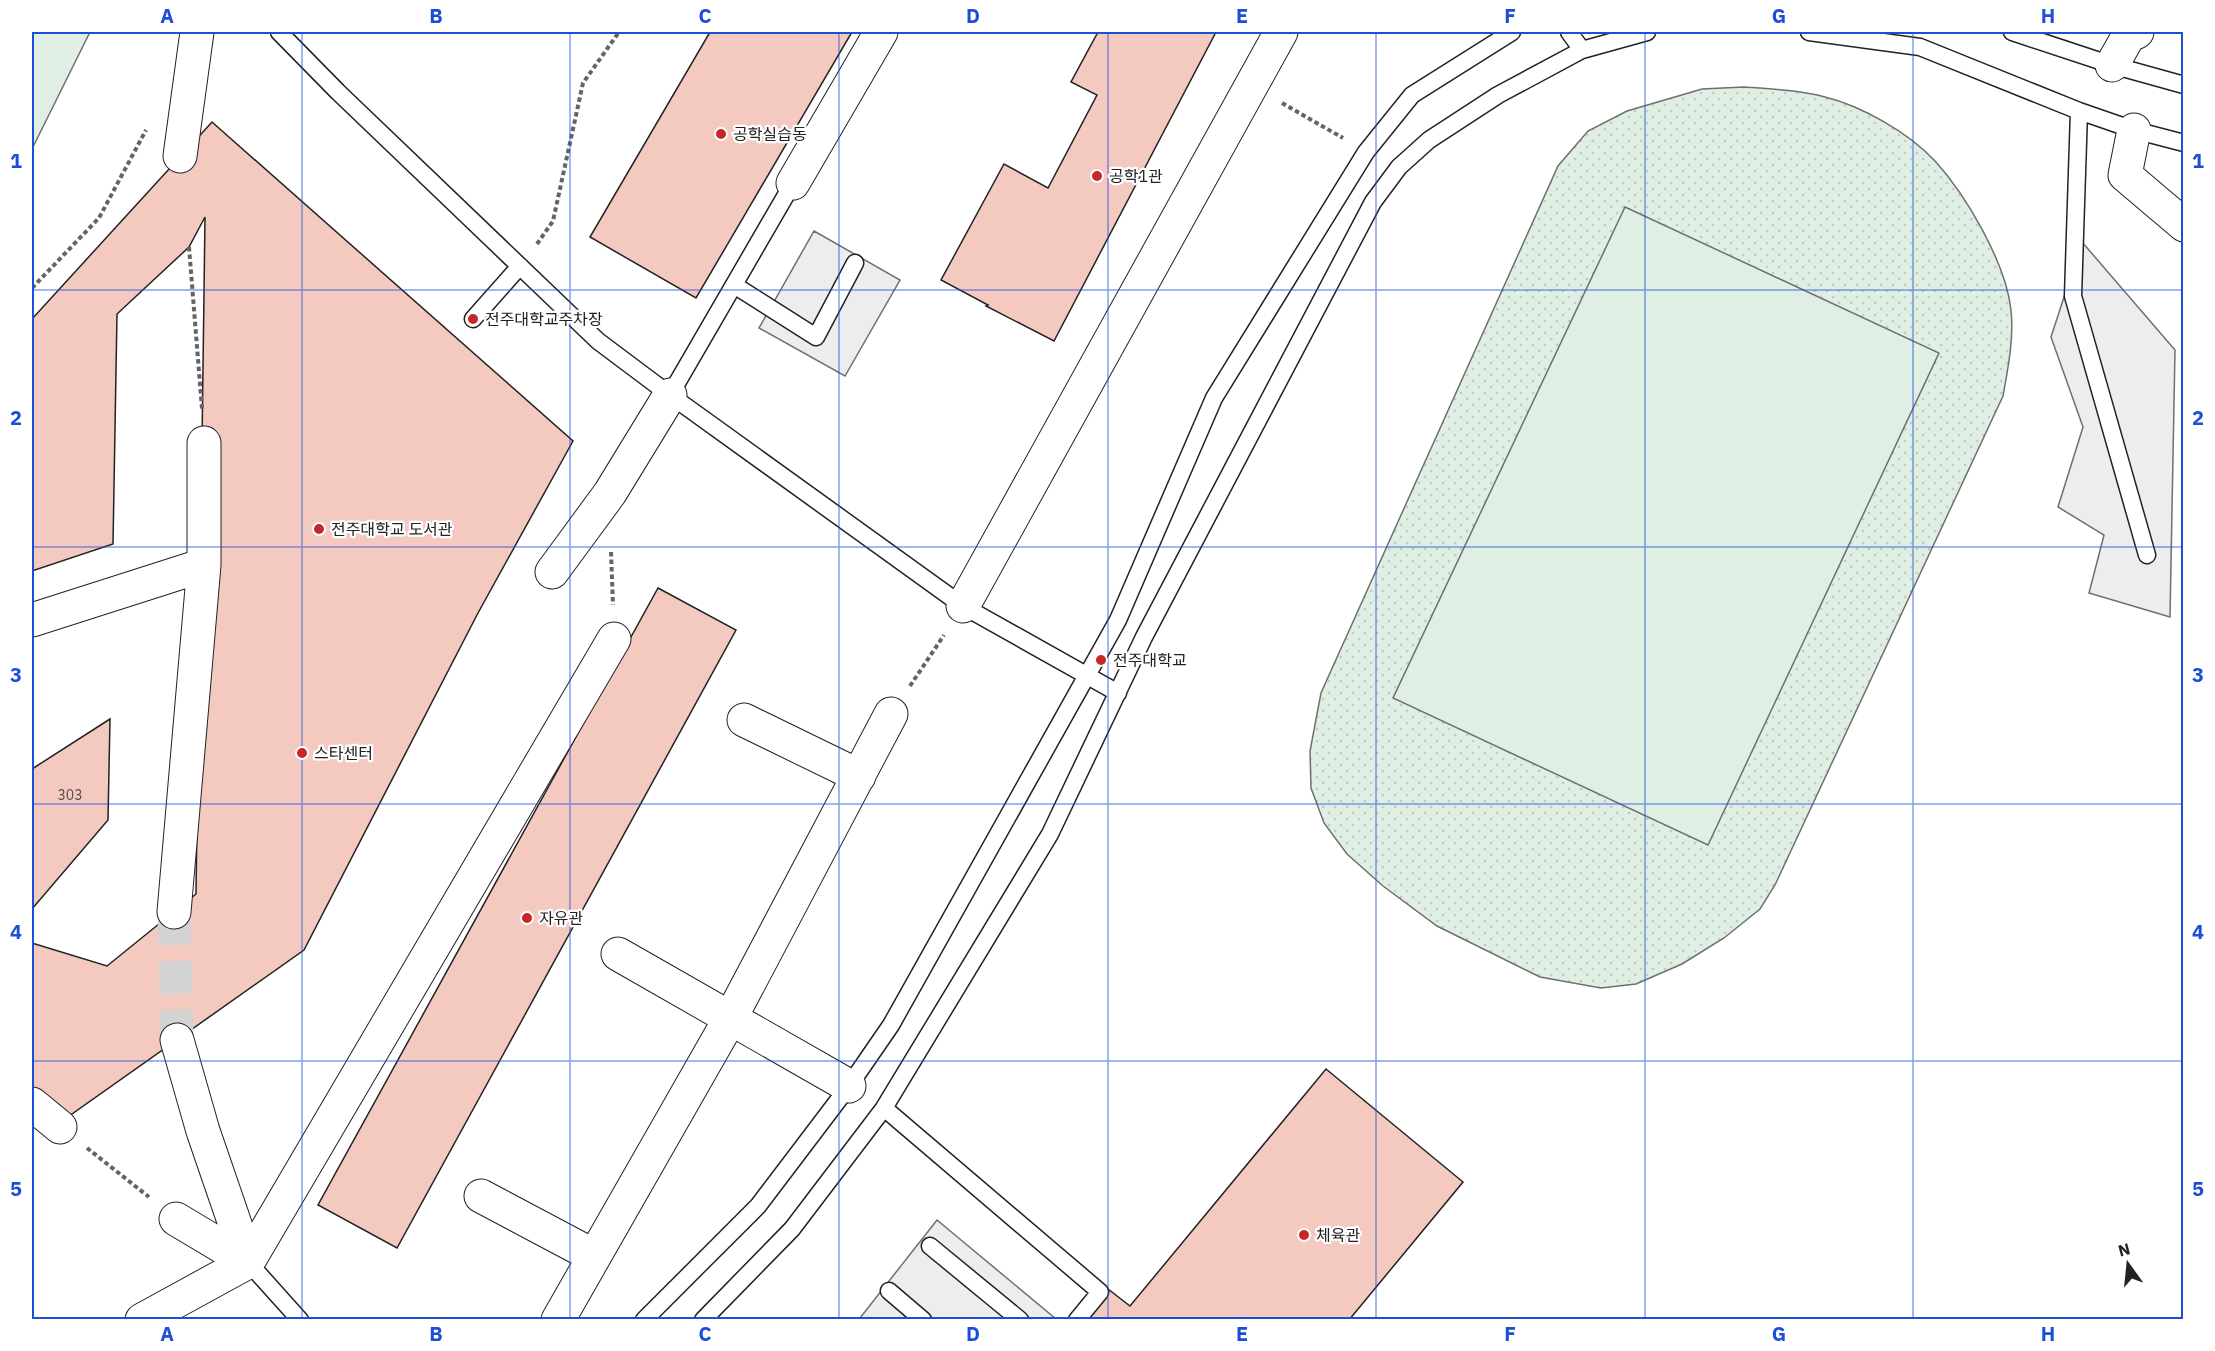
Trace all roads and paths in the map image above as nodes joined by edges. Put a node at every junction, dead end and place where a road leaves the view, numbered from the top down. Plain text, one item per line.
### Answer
1 (197, 32) edge
2 (279, 32) edge
3 (619, 32) edge
4 (881, 32) edge
5 (1281, 32) edge
6 (1512, 32) edge
7 (1569, 32) edge
8 (1647, 32) edge
9 (1809, 32) edge
10 (2012, 32) edge
11 (2137, 32) edge
12 (1582, 50) junction
13 (2112, 65) junction
14 (1251, 85) junction
15 (2184, 85) edge
16 (2079, 111) junction
17 (148, 125) dead end
18 (2134, 130) junction
19 (2184, 143) edge
20 (1366, 152) junction
21 (180, 156) dead end
22 (793, 183) joint
23 (2184, 225) edge
24 (189, 247) dead end
25 (855, 263) dead end
26 (520, 266) junction
27 (734, 285) junction
28 (32, 288) edge
29 (473, 319) dead end
30 (670, 395) junction
31 (204, 443) joint
32 (611, 549) dead end
33 (2147, 555) dead end
34 (204, 565) junction
35 (552, 572) dead end
36 (963, 606) junction
37 (32, 620) edge
38 (614, 639) joint
39 (1086, 676) junction
40 (1118, 693) junction
41 (891, 714) joint
42 (744, 720) dead end
43 (859, 776) junction
44 (174, 912) tunnel mouth
45 (618, 954) dead end
46 (731, 1017) junction
47 (177, 1040) tunnel mouth
48 (849, 1086) junction
49 (32, 1104) edge
50 (884, 1108) junction
51 (60, 1126) joint
52 (481, 1196) dead end
53 (176, 1219) joint
54 (930, 1246) dead end
55 (594, 1256) junction
56 (248, 1262) junction
57 (890, 1291) dead end
58 (142, 1320) edge
59 (300, 1320) edge
60 (558, 1320) edge
61 (644, 1320) edge
62 (703, 1320) edge
63 (923, 1320) edge
64 (1020, 1320) edge
65 (1077, 1320) edge

1 - 21 street
2 - 26 lane
3 - 26 path
4 - 22 street
5 - 14 street
6 - 20 lane
7 - 12 lane
8 - 12 lane
9 - 16 lane
10 - 13 lane
11 - 13 street
12 - 40 lane
13 - 15 lane
14 - 20 path
14 - 36 street
16 - 18 lane
16 - 33 lane
17 - 28 path
18 - 19 lane
18 - 23 street
20 - 39 lane
22 - 27 lane
24 - 31 path
25 - 27 lane
26 - 29 lane
26 - 30 lane
27 - 30 lane
30 - 35 street
30 - 36 lane
31 - 34 street
32 - 38 path
34 - 37 street
34 - 44 street
36 - 39 lane
36 - 41 path
38 - 56 street
39 - 40 lane
39 - 48 lane
40 - 50 lane
41 - 43 street
42 - 43 street
43 - 46 street
45 - 46 street
46 - 48 street
46 - 55 street
47 - 56 street
48 - 61 lane
49 - 51 street
50 - 62 lane
50 - 65 lane
51 - 53 path
52 - 55 street
53 - 56 street
54 - 64 lane
55 - 60 street
56 - 58 street
56 - 59 lane
57 - 63 lane

